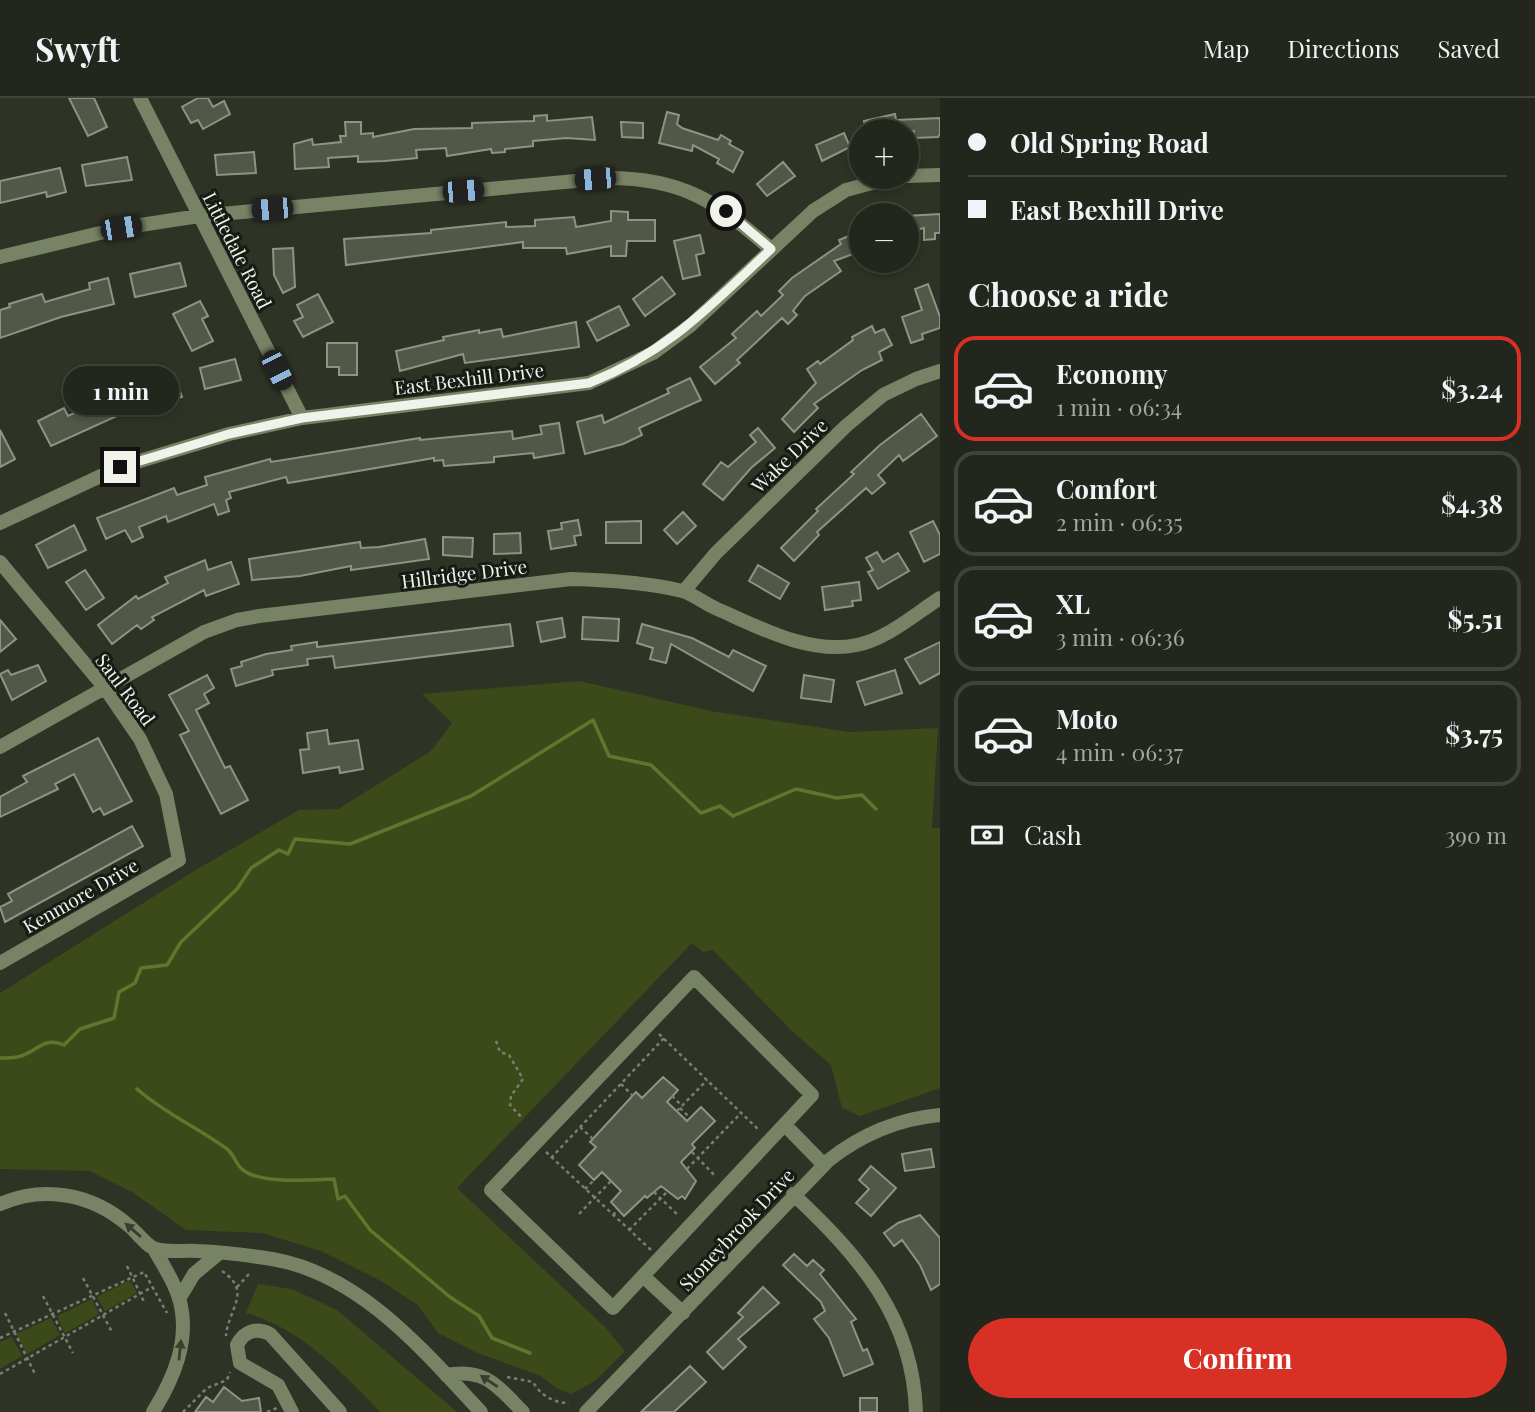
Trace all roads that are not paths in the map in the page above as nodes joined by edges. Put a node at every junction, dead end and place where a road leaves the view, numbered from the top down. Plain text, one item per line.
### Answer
1 (140, 98) edge
2 (940, 175) edge
3 (919, 176) edge
4 (850, 189) edge
5 (199, 216) junction
6 (771, 249) junction
7 (0, 257) edge
8 (940, 371) edge
9 (302, 418) junction
10 (0, 523) edge
11 (0, 562) edge
12 (684, 592) junction
13 (940, 598) edge
14 (105, 688) junction
15 (0, 747) edge
16 (179, 860) joint
17 (0, 963) edge
18 (940, 1115) edge
19 (786, 1126) junction
20 (824, 1165) junction
21 (793, 1194) junction
22 (1, 1201) edge
23 (154, 1249) junction
24 (218, 1254) junction
25 (643, 1276) junction
26 (179, 1299) junction
27 (683, 1313) junction
28 (446, 1374) junction
29 (286, 1410) edge
30 (153, 1412) edge
31 (340, 1412) edge
32 (481, 1412) edge
33 (523, 1412) edge
34 (586, 1412) edge
35 (916, 1412) edge

1 - 5 street, Littledale Road
2 - 3 street
4 - 6 street, East Bexhill Drive
5 - 6 street
5 - 7 street
5 - 9 street, Littledale Road
6 - 9 street, East Bexhill Drive
8 - 12 street, Wake Drive
9 - 10 street, East Bexhill Drive
11 - 14 street, Saul Road
12 - 13 street, Hillridge Drive
12 - 14 street, Hillridge Drive
14 - 15 street, Hillridge Drive
14 - 16 street, Saul Road
16 - 17 street, Kenmore Drive
18 - 20 street, Stoneybrook Drive
19 - 20 street
19 - 25 street
19 - 25 street
20 - 21 street, Stoneybrook Drive
21 - 27 street, Stoneybrook Drive
21 - 35 street
23 -> 22 street
23 - 24 street
23 - 26 street
24 - 26 street
24 - 28 street
25 - 27 street
30 -> 26 street
27 - 34 street, Stoneybrook Drive
28 - 32 street
33 -> 28 street
29 - 31 street

